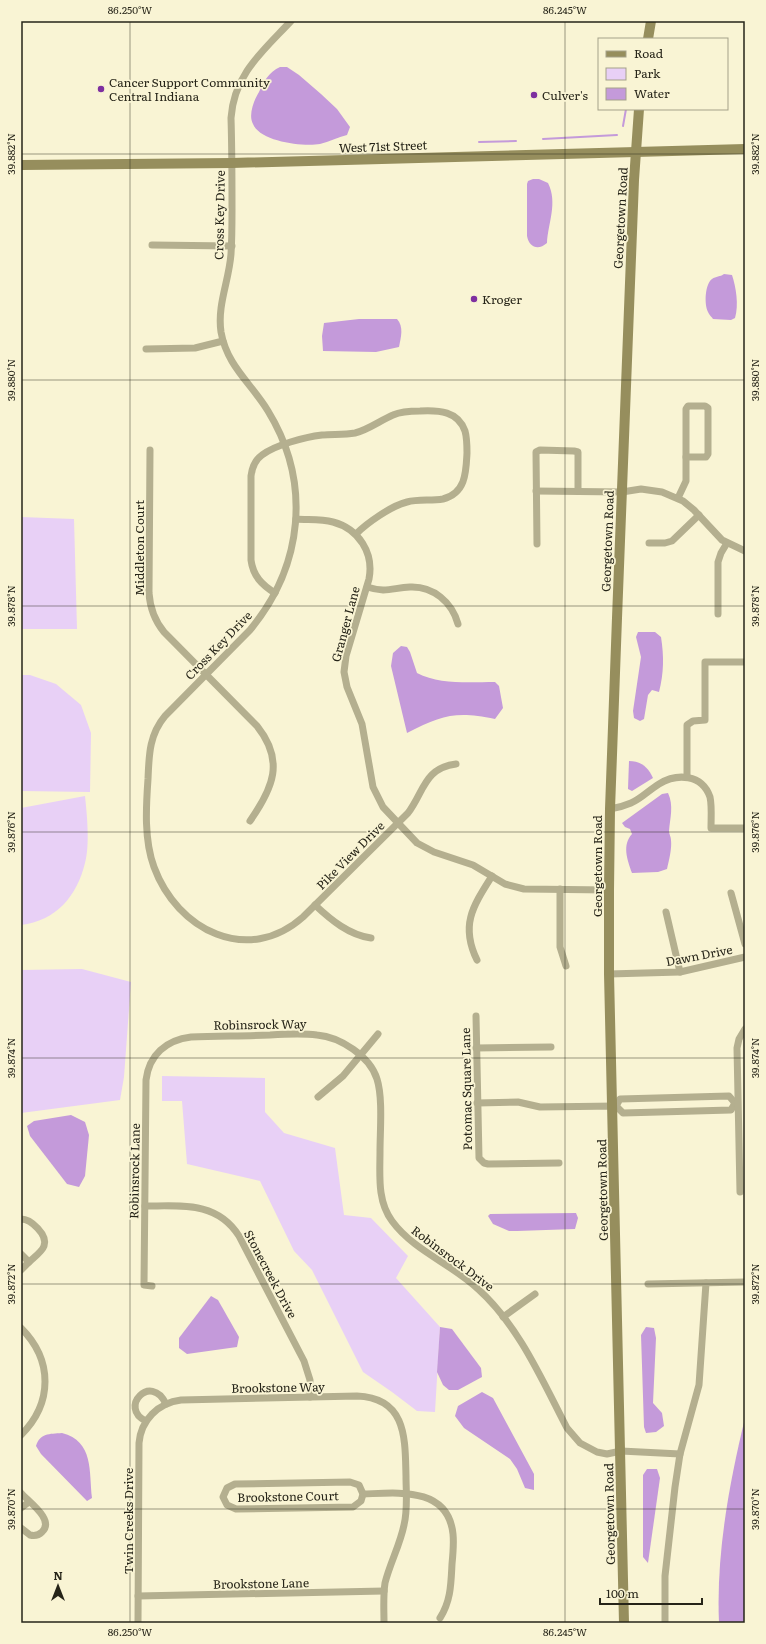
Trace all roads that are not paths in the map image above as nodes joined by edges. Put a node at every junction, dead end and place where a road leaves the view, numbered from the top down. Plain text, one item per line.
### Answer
1 (291, 21) edge
2 (650, 21) edge
3 (648, 38) edge
4 (639, 110) edge
5 (745, 149) edge
6 (636, 152) junction
7 (232, 164) junction
8 (21, 165) edge
9 (152, 245) dead end
10 (232, 246) junction
11 (223, 341) junction
12 (146, 349) dead end
13 (284, 445) junction
14 (150, 450) dead end
15 (686, 457) junction
16 (536, 491) junction
17 (578, 491) junction
18 (622, 492) junction
19 (678, 498) junction
20 (699, 515) junction
21 (296, 519) junction
22 (356, 534) junction
23 (649, 543) dead end
24 (537, 544) dead end
25 (727, 544) junction
26 (745, 551) edge
27 (367, 587) junction
28 (275, 593) junction
29 (718, 614) dead end
30 (458, 624) dead end
31 (745, 662) edge
32 (206, 674) junction
33 (456, 764) dead end
34 (687, 777) junction
35 (610, 809) junction
36 (250, 821) dead end
37 (399, 822) junction
38 (745, 828) edge
39 (492, 876) junction
40 (560, 889) junction
41 (610, 890) junction
42 (731, 893) dead end
43 (315, 905) junction
44 (666, 912) dead end
45 (218, 935) joint
46 (371, 938) dead end
47 (745, 944) edge
48 (745, 957) edge
49 (477, 960) dead end
50 (566, 966) dead end
51 (680, 972) junction
52 (609, 974) junction
53 (476, 1016) dead end
54 (745, 1029) edge
55 (378, 1034) dead end
56 (551, 1047) dead end
57 (476, 1048) junction
58 (158, 1052) joint
59 (360, 1056) junction
60 (318, 1097) dead end
61 (477, 1103) junction
62 (737, 1103) junction
63 (614, 1106) junction
64 (560, 1163) dead end
65 (740, 1192) dead end
66 (145, 1206) junction
67 (21, 1219) edge
68 (21, 1254) edge
69 (29, 1262) junction
70 (21, 1270) edge
71 (745, 1282) edge
72 (706, 1283) junction
73 (648, 1284) dead end
74 (152, 1286) dead end
75 (535, 1294) dead end
76 (503, 1317) junction
77 (21, 1328) edge
78 (310, 1397) junction
79 (166, 1404) junction
80 (155, 1411) joint
81 (146, 1421) junction
82 (21, 1435) edge
83 (620, 1451) junction
84 (680, 1454) junction
85 (406, 1493) junction
86 (21, 1494) edge
87 (363, 1494) junction
88 (29, 1502) junction
89 (21, 1508) edge
90 (21, 1528) edge
91 (384, 1591) junction
92 (138, 1596) junction
93 (440, 1618) dead end
94 (138, 1623) edge
95 (384, 1623) edge
96 (624, 1623) edge
97 (665, 1623) edge

1 - 7 street, Cross Key Drive
2 - 3 main road
4 - 6 main road, Georgetown Road
5 - 6 main road, West 71st Street
6 - 7 main road, West 71st Street
6 - 18 main road, Georgetown Road
7 - 8 main road, West 71st Street
7 - 10 street, Cross Key Drive
9 - 10 street
10 - 11 street, Cross Key Drive
11 - 12 street
11 - 13 street, Cross Key Drive
13 - 21 street, Cross Key Drive
13 - 22 street
13 - 28 street
14 - 32 street, Middleton Court
15 - 15 street
15 - 19 street
16 - 17 street
16 - 17 street
16 - 24 street
17 - 18 street
18 - 19 street
18 - 35 main road, Georgetown Road
19 - 20 street
20 - 23 street
20 - 25 street
21 - 22 street, Granger Lane
21 - 28 street, Cross Key Drive
22 - 27 street, Granger Lane
25 - 26 street
25 - 29 street
27 - 30 street
27 - 37 street, Granger Lane
28 - 32 street, Cross Key Drive
31 - 34 street
32 - 36 street, Middleton Court
32 - 45 street, Cross Key Drive
33 - 37 street
34 - 35 street
34 - 38 street
35 - 41 main road, Georgetown Road
37 - 39 street, Pike View Drive
37 - 43 street, Pike View Drive
39 - 40 street, Pike View Drive
39 - 49 street
40 - 41 street, Pike View Drive
40 - 50 street
41 - 52 main road, Georgetown Road
42 - 47 street
43 - 45 street, Pike View Drive
43 - 46 street
44 - 51 street
48 - 51 street, Dawn Drive
51 - 52 street, Dawn Drive
52 - 63 main road, Georgetown Road
53 - 57 street, Potomac Square Lane
54 - 62 street
55 - 59 street
56 - 57 street
57 - 61 street, Potomac Square Lane
58 - 59 street, Robinsrock Way
58 - 66 street, Robinsrock Lane
59 - 60 street
59 - 76 street, Robinsrock Drive
61 - 63 street
61 - 64 street, Potomac Square Lane
62 - 63 street
62 - 63 street
62 - 65 street
63 - 83 main road, Georgetown Road
66 - 74 street, Robinsrock Lane
66 - 78 street, Stonecreek Drive
67 - 69 street
68 - 69 street
69 - 70 street
71 - 72 street
72 - 73 street
72 - 84 street
75 - 76 street
76 - 83 street, Robinsrock Drive
77 - 82 street
78 - 79 street, Brookstone Way
78 - 85 street, Brookstone Way
79 - 80 street, Brookstone Way
79 - 81 street
80 - 81 street, Twin Creeks Drive
81 - 92 street, Twin Creeks Drive
83 - 84 street, Robinsrock Drive
83 - 96 main road, Georgetown Road
84 - 97 street
85 - 87 street
85 - 91 street
85 - 93 street
86 - 88 street
87 - 87 street, Brookstone Court
88 - 89 street
88 - 90 street
91 - 92 street, Brookstone Lane
91 - 95 street
92 - 94 street, Twin Creeks Drive

